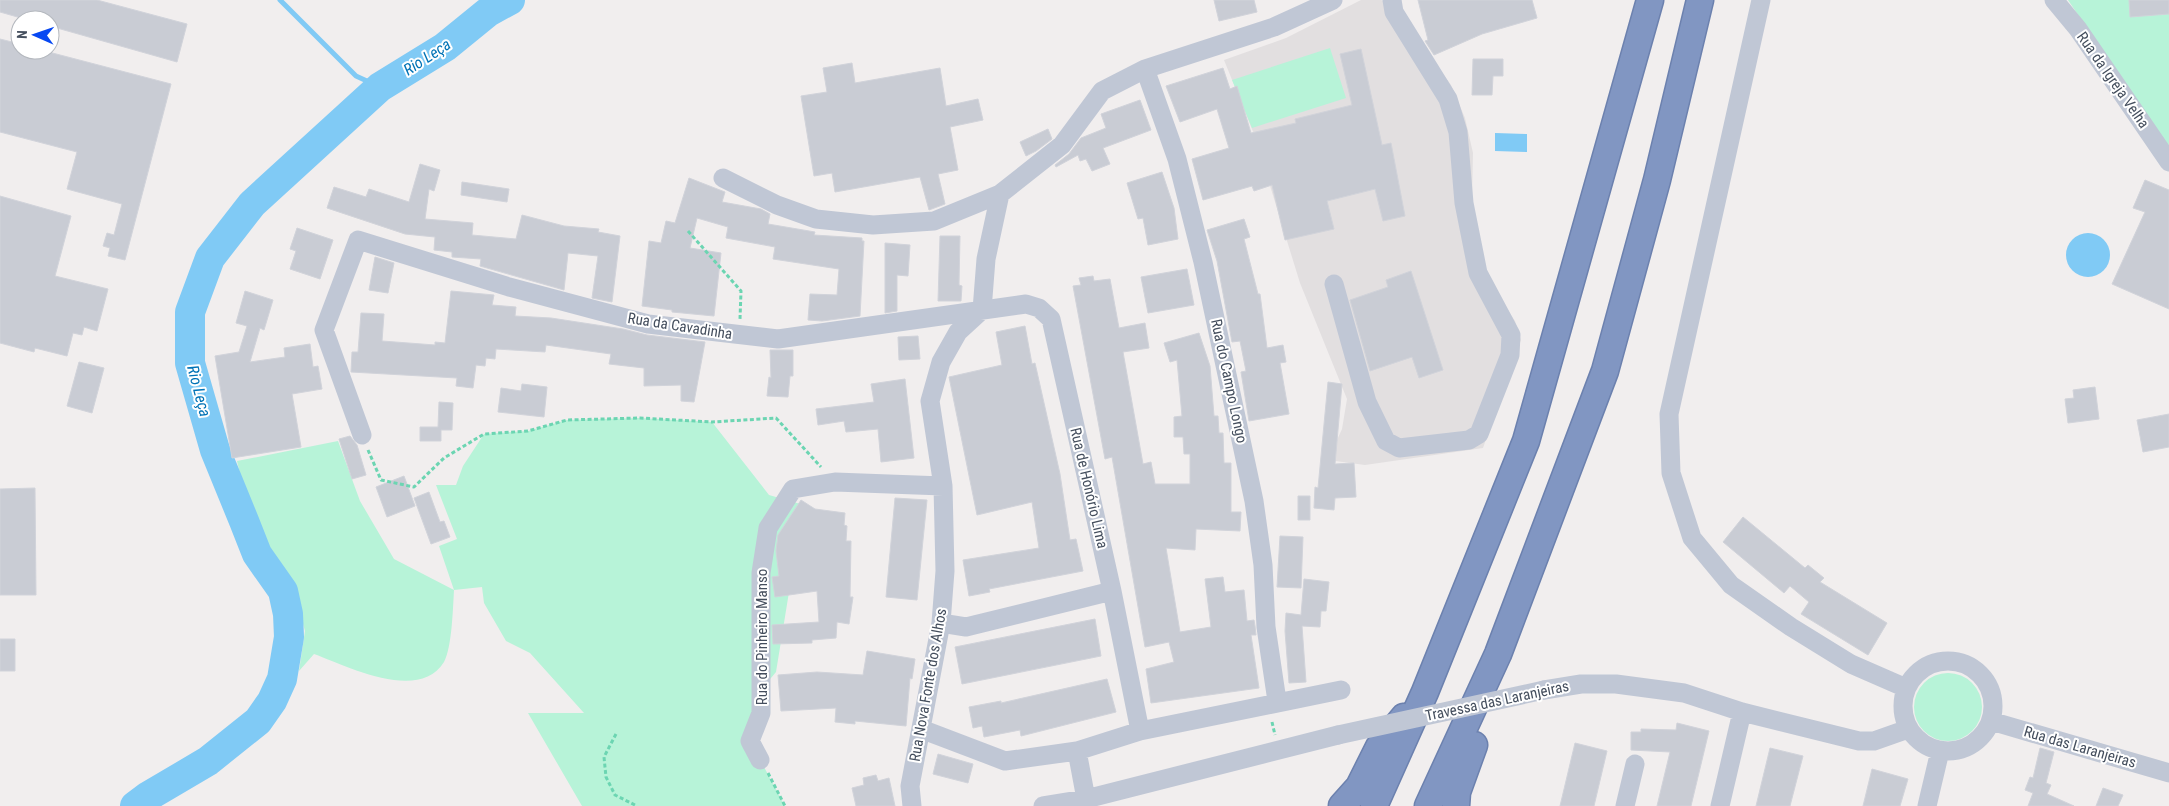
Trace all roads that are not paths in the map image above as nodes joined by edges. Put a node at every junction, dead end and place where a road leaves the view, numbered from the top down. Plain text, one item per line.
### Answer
1 (1333, 0) edge
2 (1392, 0) edge
3 (1650, 0) edge
4 (1700, 0) edge
5 (1761, 0) edge
6 (2054, 0) edge
7 (1145, 69) junction
8 (2169, 162) edge
9 (723, 178) dead end
10 (1000, 194) junction
11 (1334, 284) dead end
12 (982, 310) junction
13 (362, 435) road end
14 (943, 486) junction
15 (1112, 591) junction
16 (941, 624) junction
17 (1498, 654) junction
18 (1906, 688) junction
19 (1341, 690) dead end
20 (1425, 692) junction
21 (1273, 702) junction
22 (1742, 712) junction
23 (1990, 721) junction
24 (920, 728) junction
25 (1908, 729) junction
26 (1140, 731) junction
27 (1077, 751) junction
28 (1940, 751) junction
29 (760, 760) road end
30 (1635, 764) dead end
31 (2169, 773) edge
32 (1086, 799) junction
33 (912, 806) edge
34 (1042, 806) edge
35 (1342, 806) edge
36 (1374, 806) edge
37 (1428, 806) edge
38 (1456, 806) edge
39 (1625, 806) edge
40 (1720, 806) edge
41 (1927, 806) edge

1 - 7 street
2 - 11 street
3 - 20 highway
4 - 17 highway
5 - 18 street
6 - 8 street, Rua da Igreja Velha
7 - 10 street
7 - 21 street, Rua do Campo Longo
9 - 10 street
10 - 12 street
12 - 13 street, Rua da Cavadinha
12 - 14 street, Rua Nova Fonte dos Alhos
12 - 15 street, Rua de Honório Lima
14 - 16 street, Rua Nova Fonte dos Alhos
14 - 29 street, Rua do Pinheiro Manso
15 - 16 street
15 - 26 street, Rua de Honório Lima
16 - 24 street, Rua Nova Fonte dos Alhos
17 - 37 highway
17 - 38 highway
18 - 23 street
18 - 25 street
19 - 21 street
20 - 35 highway
20 - 36 highway
21 - 26 street
22 - 25 street, Travessa das Laranjeiras
22 - 32 street, Travessa das Laranjeiras, bridge
22 - 40 street
23 - 28 street
23 - 31 street, Rua das Laranjeiras
24 - 27 street
24 - 33 street, Rua Nova Fonte dos Alhos
25 - 28 street
26 - 27 street
27 - 32 street
28 - 41 street
30 - 39 street
32 - 34 street, Travessa das Laranjeiras

